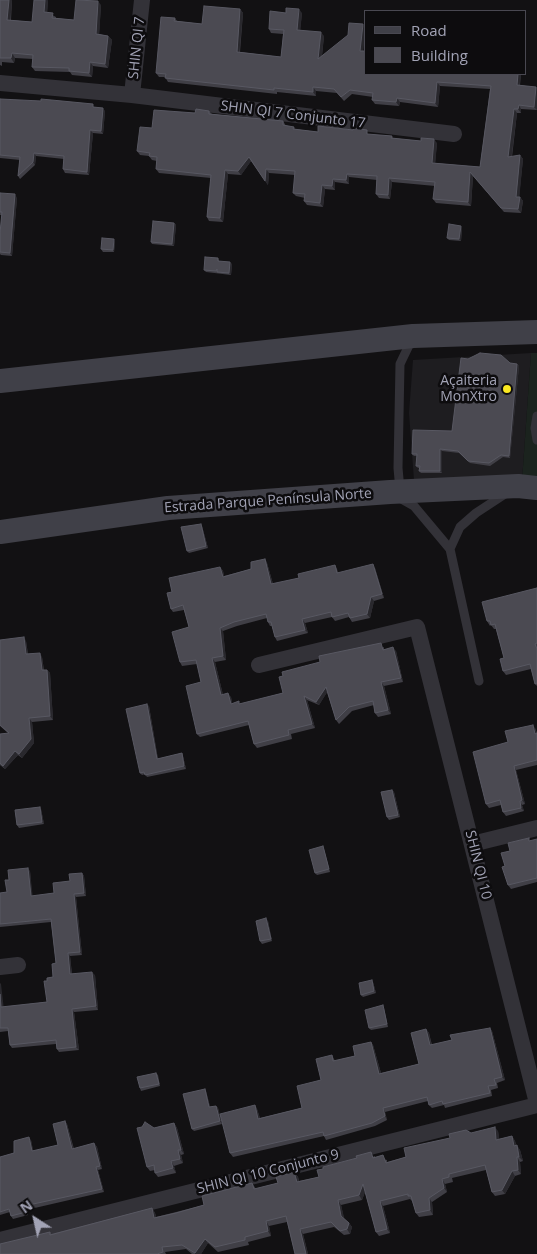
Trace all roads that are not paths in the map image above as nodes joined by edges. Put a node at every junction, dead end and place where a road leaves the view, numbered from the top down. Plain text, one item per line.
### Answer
1 (142, 0) edge
2 (0, 83) edge
3 (132, 95) junction
4 (454, 134) dead end
5 (537, 332) edge
6 (413, 336) junction
7 (0, 381) edge
8 (537, 416) edge
9 (537, 440) edge
10 (528, 487) edge
11 (395, 491) junction
12 (0, 532) edge
13 (450, 548) junction
14 (258, 665) dead end
15 (479, 681) dead end
16 (537, 828) edge
17 (472, 844) junction
18 (18, 965) dead end
19 (0, 967) edge
20 (537, 1104) edge
21 (0, 1240) edge

1 - 3 street, SHIN QI 7
2 - 3 street, SHIN QI 7 Conjunto 17
3 - 4 street, SHIN QI 7 Conjunto 17
5 - 6 main road
6 - 7 main road
6 - 11 lane
8 - 9 lane
10 - 11 main road, Estrada Parque Península Norte
10 - 13 lane
11 - 12 main road, Estrada Parque Península Norte
11 - 13 lane
13 - 15 lane
14 - 17 street, SHIN QI 10
16 - 17 street
17 - 20 street, SHIN QI 10
18 - 19 street
20 - 21 street, SHIN QI 10 Conjunto 9

